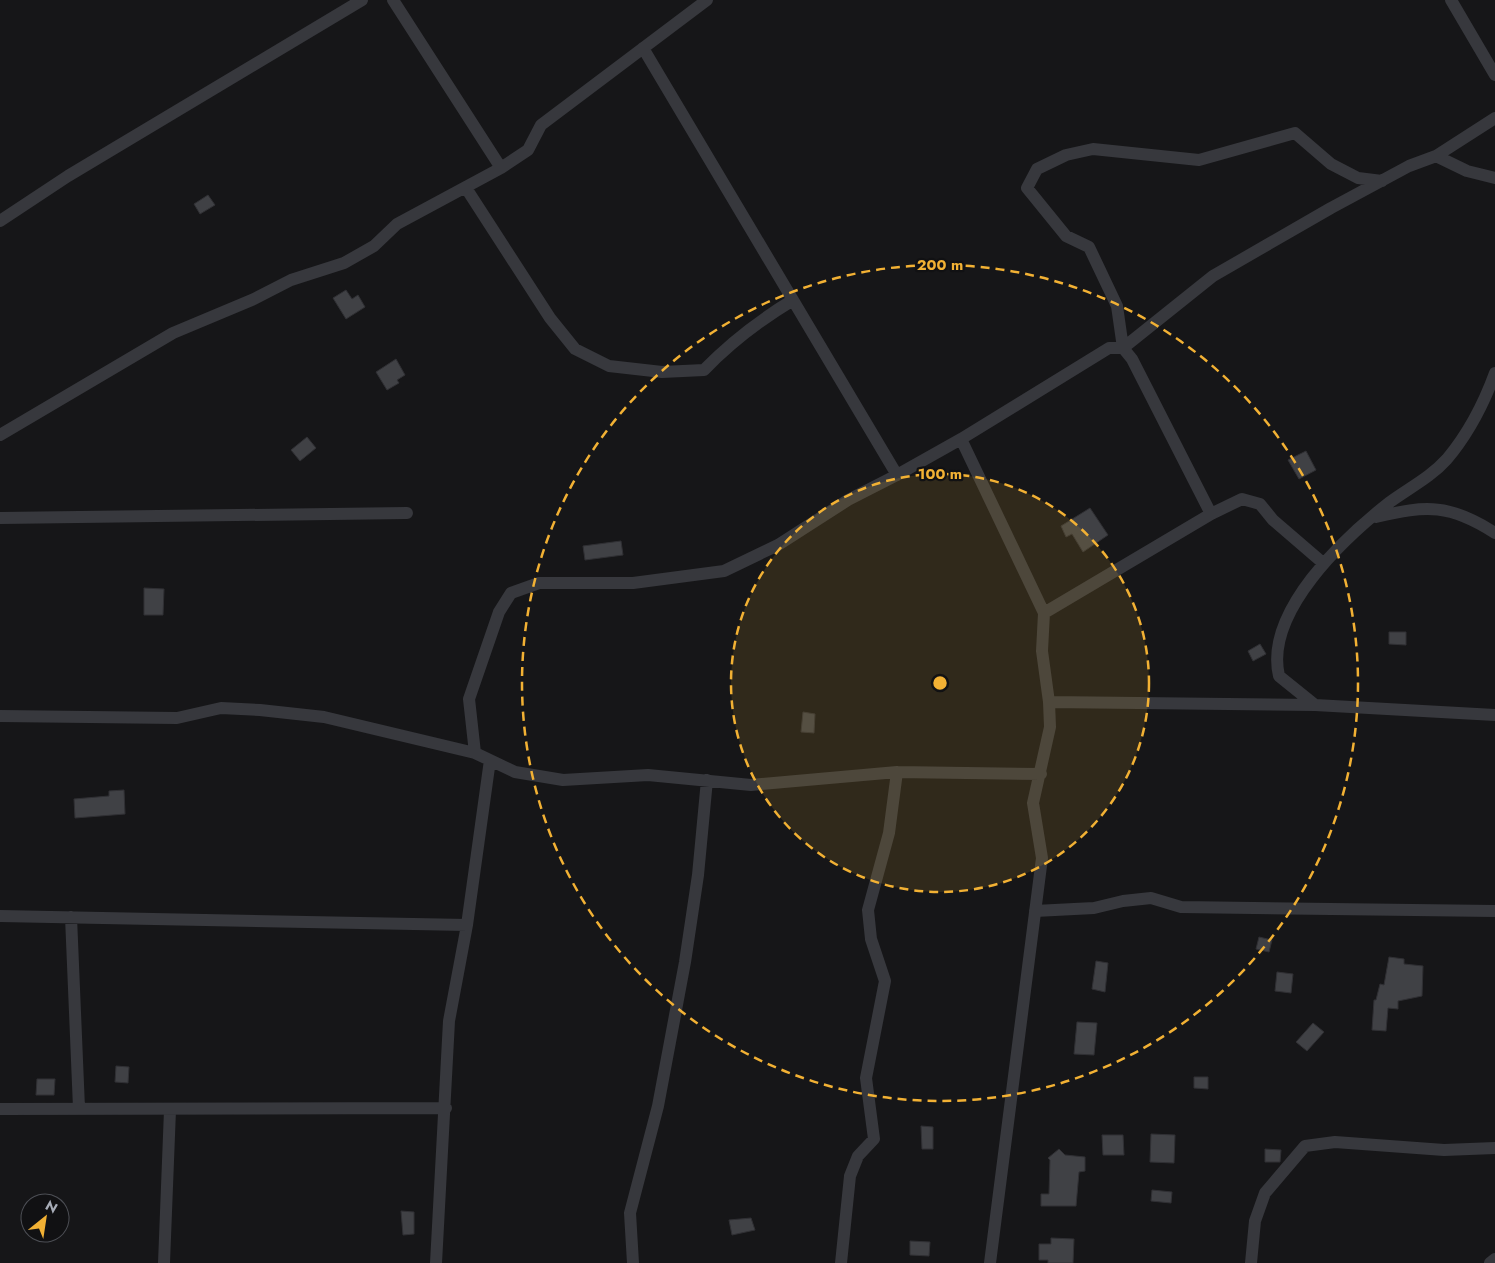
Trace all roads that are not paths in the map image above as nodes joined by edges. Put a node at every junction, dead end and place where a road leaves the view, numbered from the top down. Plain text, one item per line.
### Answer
1 (362, 0) edge
2 (393, 0) edge
3 (707, 0) edge
4 (1450, 0) edge
5 (643, 48) junction
6 (1495, 75) edge
7 (1495, 118) edge
8 (1436, 156) junction
9 (501, 168) junction
10 (1495, 178) edge
11 (1382, 181) junction
12 (466, 188) junction
13 (0, 221) edge
14 (793, 300) junction
15 (1123, 348) junction
16 (1495, 373) edge
17 (0, 435) edge
18 (961, 439) junction
19 (897, 475) junction
20 (407, 513) dead end
21 (1211, 514) junction
22 (1373, 517) junction
23 (0, 518) edge
24 (1495, 533) edge
25 (1323, 563) junction
26 (1044, 613) junction
27 (1049, 702) junction
28 (1315, 705) junction
29 (1495, 715) edge
30 (0, 716) edge
31 (475, 753) junction
32 (490, 760) junction
33 (897, 772) junction
34 (1041, 774) junction
35 (707, 780) junction
36 (1035, 911) junction
37 (1495, 911) edge
38 (0, 916) edge
39 (72, 918) junction
40 (467, 925) junction
41 (79, 1108) junction
42 (446, 1108) junction
43 (0, 1110) edge
44 (170, 1110) junction
45 (1495, 1148) edge
46 (1495, 1259) edge
47 (164, 1263) edge
48 (436, 1263) edge
49 (633, 1263) edge
50 (841, 1263) edge
51 (990, 1263) edge
52 (1251, 1263) edge
53 (1490, 1263) edge

1 - 13 street
2 - 9 street
3 - 5 street
4 - 6 street
5 - 9 street
5 - 14 street
7 - 8 street
8 - 10 street
8 - 11 street
9 - 12 street
11 - 15 street
11 - 15 street
12 - 14 street
12 - 17 street
14 - 19 street
15 - 18 street
15 - 21 street
16 - 22 street
18 - 19 street
18 - 26 street
19 - 31 street
20 - 23 street
21 - 25 street
21 - 26 street
22 - 24 street
22 - 25 street
25 - 28 street
26 - 27 street
27 - 28 street
27 - 34 street
28 - 29 street
30 - 31 street
31 - 32 street
32 - 35 street
32 - 40 street
33 - 34 street
33 - 35 street
33 - 50 street
34 - 36 street
35 - 49 street
36 - 37 street
36 - 51 street
38 - 39 street
39 - 40 street
39 - 41 street
40 - 42 street
41 - 43 street
41 - 44 street
42 - 44 street
42 - 48 street
44 - 47 street
45 - 52 street
46 - 53 street

